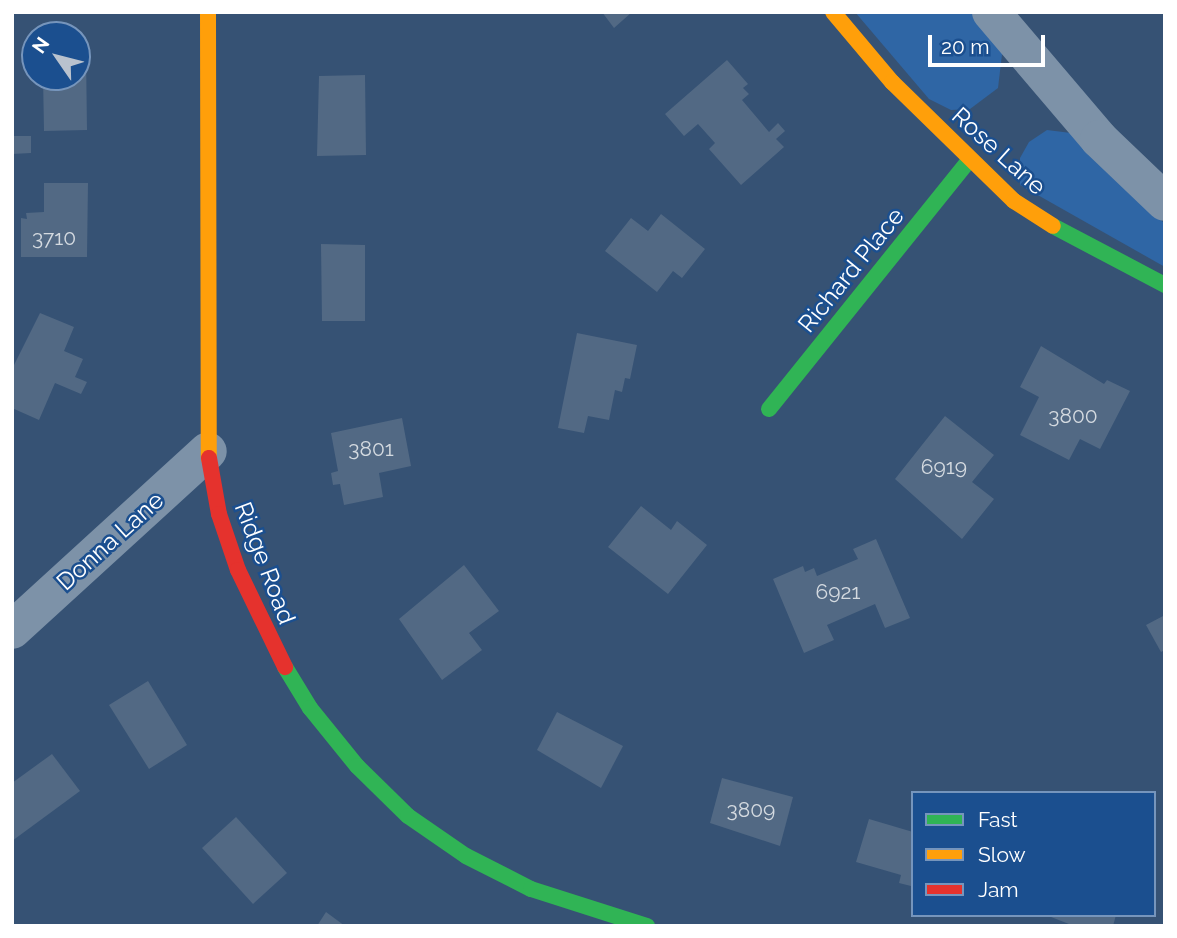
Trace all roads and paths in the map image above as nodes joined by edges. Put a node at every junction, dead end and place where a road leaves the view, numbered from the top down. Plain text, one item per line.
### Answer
1 (208, 12) edge
2 (833, 12) edge
3 (990, 12) edge
4 (969, 160) junction
5 (1165, 202) edge
6 (1165, 285) edge
7 (769, 409) dead end
8 (208, 451) junction
9 (12, 630) edge
10 (647, 926) edge

1 - 8 street, Ridge Road
2 - 4 street, Rose Lane
3 - 5 street
4 - 6 street, Rose Lane
4 - 7 street, Richard Place
8 - 9 street, Donna Lane
8 - 10 street, Ridge Road

